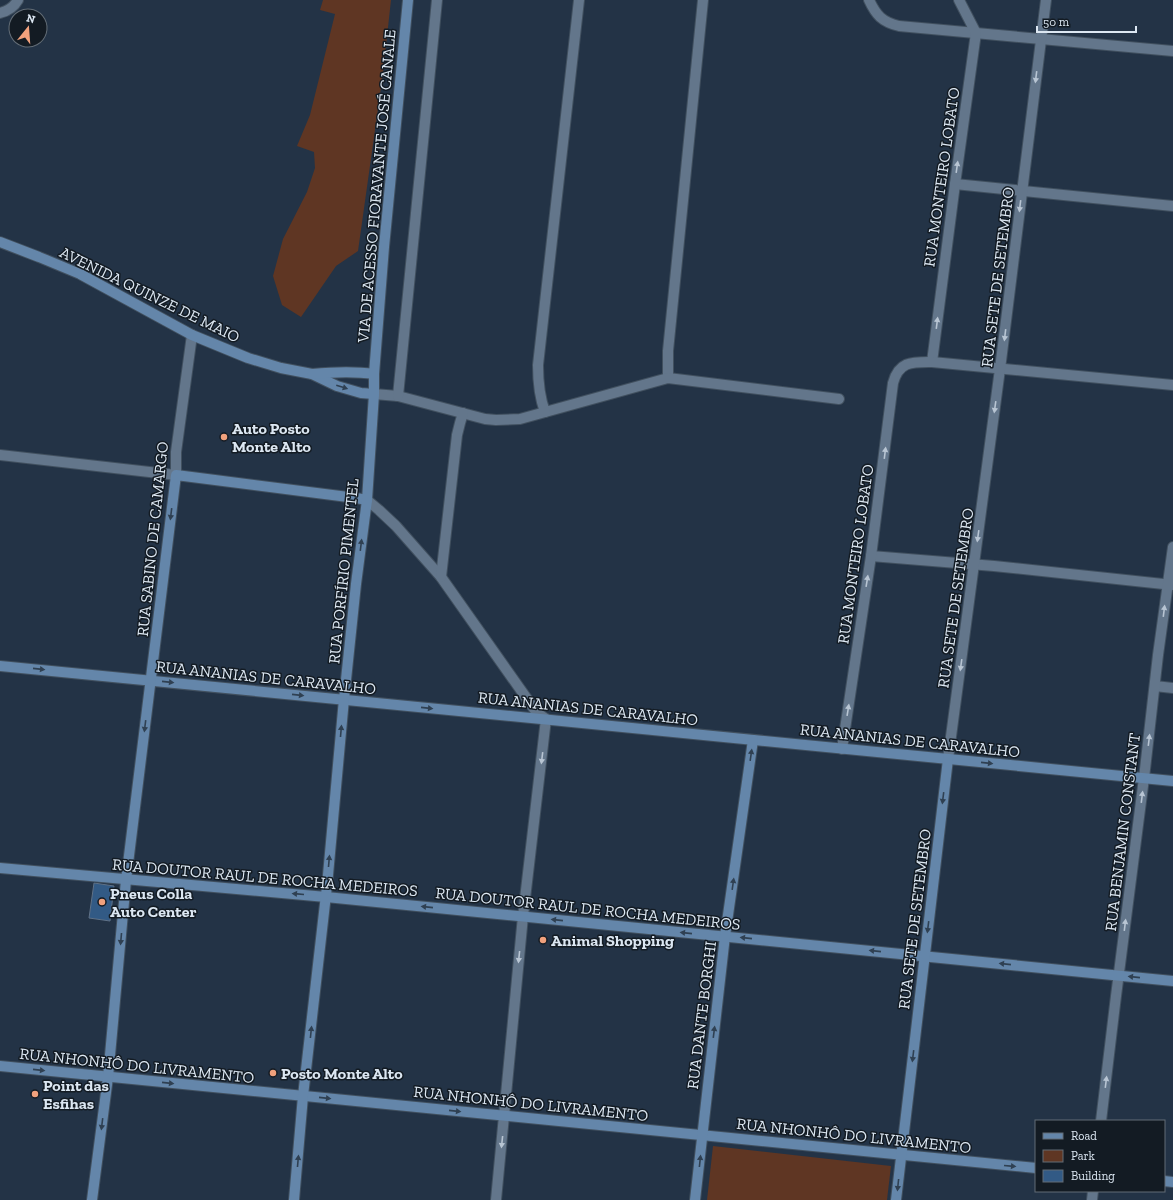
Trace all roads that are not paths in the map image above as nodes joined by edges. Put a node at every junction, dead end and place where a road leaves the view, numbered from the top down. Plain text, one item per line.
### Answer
1 (18, 0) edge
2 (408, 0) edge
3 (437, 0) edge
4 (580, 0) edge
5 (703, 0) edge
6 (869, 0) edge
7 (959, 0) edge
8 (1046, 0) edge
9 (2, 12) edge
10 (976, 33) junction
11 (1041, 38) junction
12 (1173, 50) edge
13 (955, 184) junction
14 (1022, 190) junction
15 (1173, 206) edge
16 (0, 242) edge
17 (192, 335) junction
18 (932, 362) junction
19 (1000, 369) junction
20 (312, 374) junction
21 (374, 374) junction
22 (668, 378) junction
23 (1173, 385) edge
24 (374, 394) junction
25 (398, 396) junction
26 (839, 400) dead end
27 (545, 412) junction
28 (463, 413) junction
29 (0, 455) edge
30 (176, 475) junction
31 (366, 500) junction
32 (1173, 548) edge
33 (871, 556) junction
34 (974, 564) junction
35 (441, 576) junction
36 (1170, 585) edge
37 (0, 666) edge
38 (151, 680) junction
39 (1155, 686) junction
40 (1173, 688) edge
41 (344, 699) junction
42 (546, 719) junction
43 (753, 740) junction
44 (842, 748) junction
45 (948, 759) junction
46 (1144, 778) junction
47 (1173, 781) edge
48 (0, 868) edge
49 (126, 880) junction
50 (326, 897) junction
51 (523, 916) junction
52 (725, 936) junction
53 (924, 956) junction
54 (1119, 975) junction
55 (1173, 981) edge
56 (0, 1066) edge
57 (108, 1077) junction
58 (304, 1096) junction
59 (504, 1116) junction
60 (1101, 1120) edge
61 (702, 1135) junction
62 (901, 1155) junction
63 (1035, 1168) edge
64 (92, 1200) edge
65 (294, 1200) edge
66 (496, 1200) edge
67 (696, 1200) edge
68 (896, 1200) edge

1 - 9 street
2 - 21 street, VIA DE ACESSO FIORAVANTE JOSÉ CANALE
3 - 25 street
4 - 27 street
5 - 22 street
6 - 10 street
7 - 10 street
8 - 11 street, RUA SETE DE SETEMBRO
10 - 11 street
13 -> 10 street, RUA MONTEIRO LOBATO
11 - 12 street
11 -> 14 street, RUA SETE DE SETEMBRO
13 - 14 street
18 -> 13 street, RUA MONTEIRO LOBATO
14 - 15 street
14 -> 19 street, RUA SETE DE SETEMBRO
16 - 17 street, AVENIDA QUINZE DE MAIO
17 - 20 street, AVENIDA QUINZE DE MAIO
17 - 30 street, RUA SABINO DE CAMARGO
18 - 19 street
33 -> 18 street, RUA MONTEIRO LOBATO
19 - 23 street
19 -> 34 street, RUA SETE DE SETEMBRO
20 - 21 street
20 -> 24 street
21 - 24 street, RUA PORFÍRIO PIMENTEL
22 - 26 street
22 - 27 street
24 - 25 street
24 - 31 street, RUA PORFÍRIO PIMENTEL
25 - 28 street
27 - 28 street
28 - 35 street
29 - 30 street
30 - 31 street
30 -> 38 street, RUA SABINO DE CAMARGO
31 - 35 street
41 -> 31 street, RUA PORFÍRIO PIMENTEL
32 - 36 street, RUA BENJAMIN CONSTANT
33 - 34 street
44 -> 33 street, RUA MONTEIRO LOBATO
34 - 36 street
34 -> 45 street, RUA SETE DE SETEMBRO
35 - 42 street
39 -> 36 street, RUA BENJAMIN CONSTANT
37 -> 38 street, RUA ANANIAS DE CARAVALHO
38 -> 41 street, RUA ANANIAS DE CARAVALHO
38 -> 49 street, RUA SABINO DE CAMARGO
39 - 40 street
46 -> 39 street, RUA BENJAMIN CONSTANT
41 -> 42 street, RUA ANANIAS DE CARAVALHO
50 -> 41 street, RUA PORFÍRIO PIMENTEL
42 - 43 street, RUA ANANIAS DE CARAVALHO
42 -> 51 street
43 - 44 street, RUA ANANIAS DE CARAVALHO
52 -> 43 street, RUA DANTE BORGHI
44 - 45 street, RUA ANANIAS DE CARAVALHO
45 -> 46 street, RUA ANANIAS DE CARAVALHO
45 -> 53 street, RUA SETE DE SETEMBRO
46 - 47 street, RUA ANANIAS DE CARAVALHO
54 -> 46 street, RUA BENJAMIN CONSTANT
48 - 49 street, RUA DOUTOR RAUL DE ROCHA MEDEIROS
50 -> 49 street, RUA DOUTOR RAUL DE ROCHA MEDEIROS
49 -> 57 street, RUA SABINO DE CAMARGO
51 -> 50 street, RUA DOUTOR RAUL DE ROCHA MEDEIROS
58 -> 50 street, RUA PORFÍRIO PIMENTEL
52 -> 51 street, RUA DOUTOR RAUL DE ROCHA MEDEIROS
51 -> 59 street
53 -> 52 street, RUA DOUTOR RAUL DE ROCHA MEDEIROS
61 -> 52 street, RUA DANTE BORGHI
54 -> 53 street, RUA DOUTOR RAUL DE ROCHA MEDEIROS
53 -> 62 street, RUA SETE DE SETEMBRO
55 -> 54 street, RUA DOUTOR RAUL DE ROCHA MEDEIROS
60 -> 54 street, RUA BENJAMIN CONSTANT
56 -> 57 street, RUA NHONHÔ DO LIVRAMENTO
57 -> 58 street, RUA NHONHÔ DO LIVRAMENTO
57 -> 64 street, RUA SABINO DE CAMARGO
58 -> 59 street, RUA NHONHÔ DO LIVRAMENTO
65 -> 58 street, RUA PORFÍRIO PIMENTEL
59 - 61 street, RUA NHONHÔ DO LIVRAMENTO
59 -> 66 street
61 - 62 street, RUA NHONHÔ DO LIVRAMENTO
67 -> 61 street, RUA DANTE BORGHI
62 -> 63 street, RUA NHONHÔ DO LIVRAMENTO
62 -> 68 street, RUA SETE DE SETEMBRO

